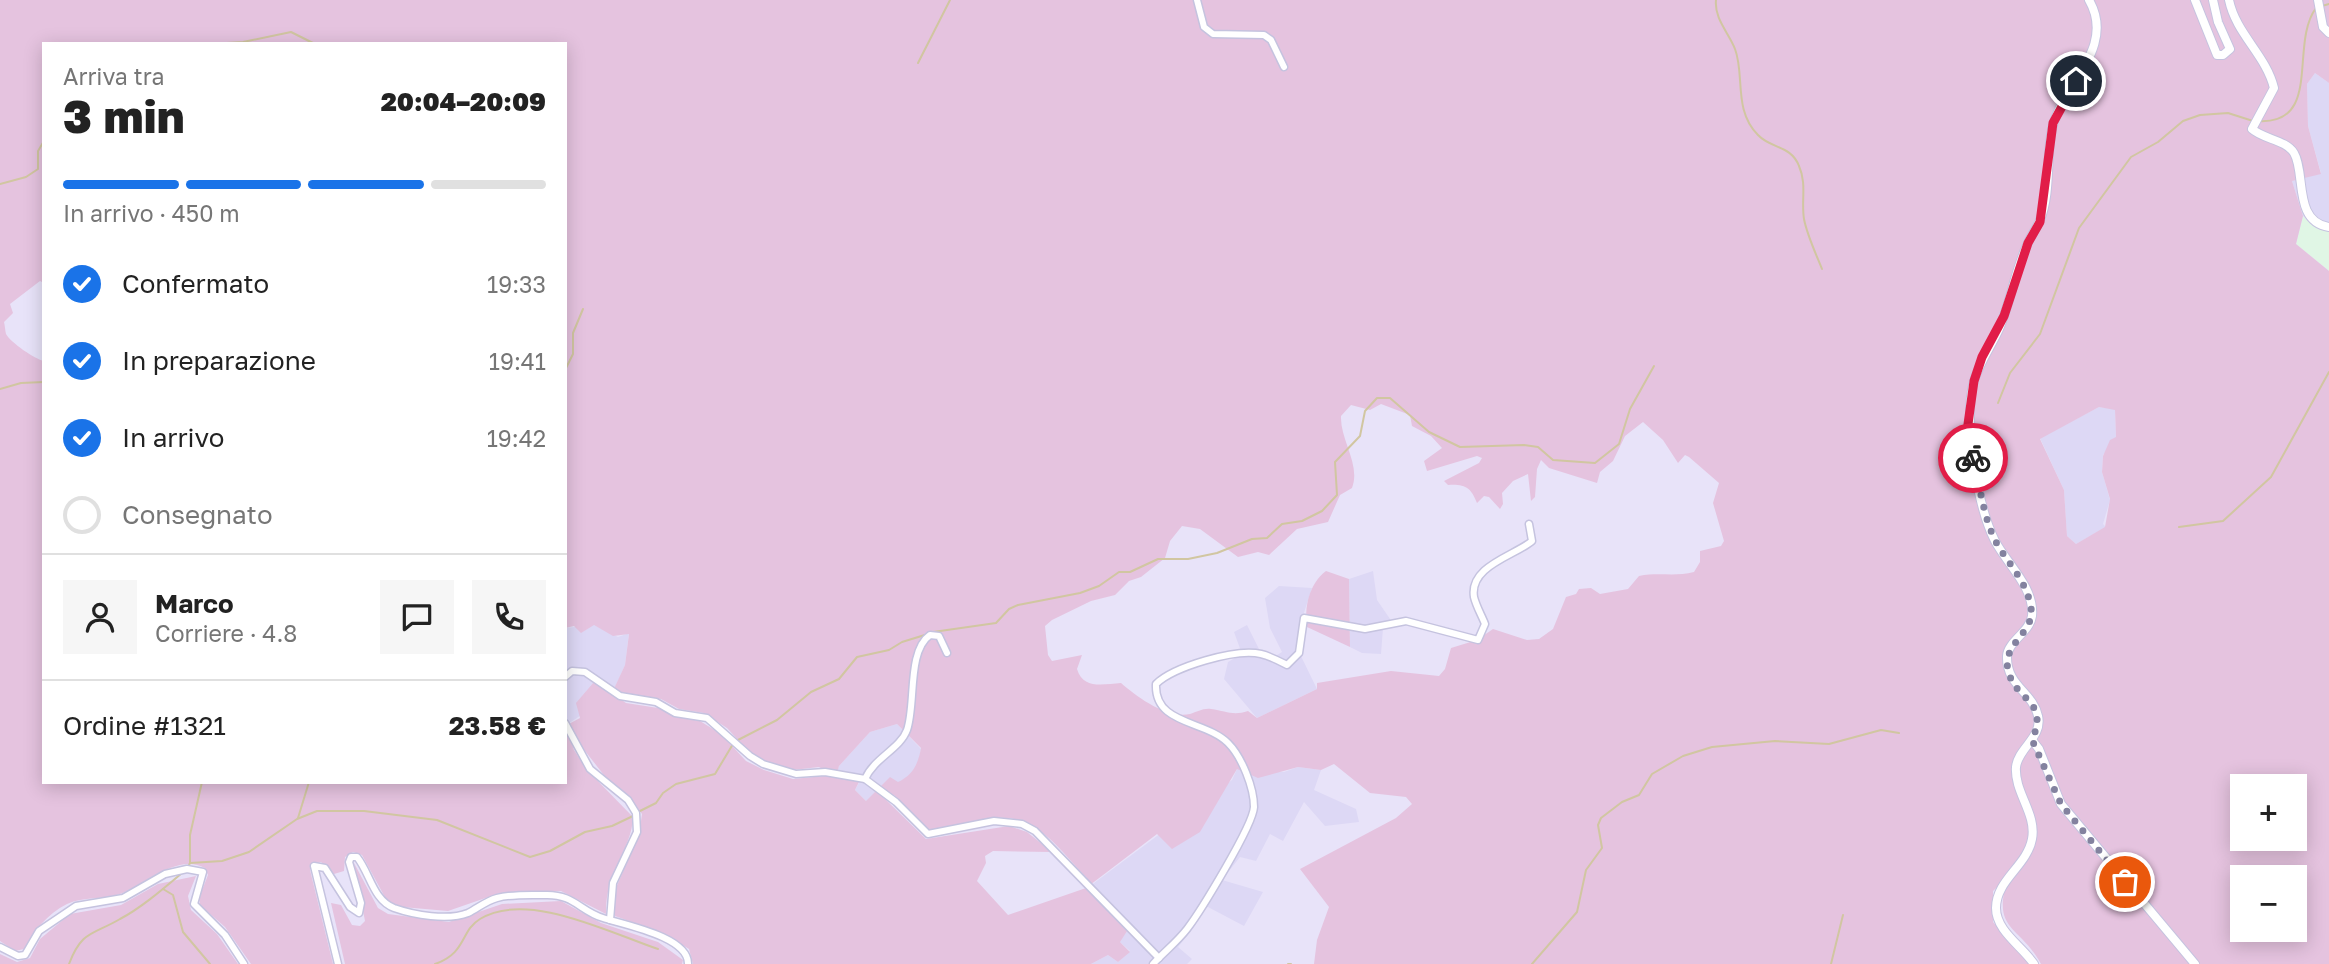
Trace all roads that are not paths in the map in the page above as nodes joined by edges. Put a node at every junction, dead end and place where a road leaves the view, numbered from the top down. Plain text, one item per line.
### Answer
1 (1197, 0) edge
2 (2089, 0) edge
3 (2195, 0) edge
4 (2213, 0) edge
5 (2230, 0) edge
6 (2318, 5) edge
7 (2329, 33) edge
8 (1284, 67) dead end
9 (2329, 227) edge
10 (1529, 524) dead end
11 (947, 653) dead end
12 (567, 675) edge
13 (567, 727) edge
14 (2032, 740) junction
15 (865, 779) junction
16 (610, 919) junction
17 (0, 947) edge
18 (1159, 957) junction
19 (244, 964) edge
20 (338, 964) edge
21 (688, 964) edge
22 (1153, 964) edge
23 (2034, 964) edge
24 (2195, 964) edge

1 - 8 street
2 - 14 street
3 - 4 street
5 - 9 street
6 - 7 street
10 - 18 street
11 - 15 street
12 - 15 street
13 - 16 street
14 - 23 street
14 - 24 street
15 - 18 street
16 - 20 street
16 - 21 street
17 - 19 street
18 - 22 street

